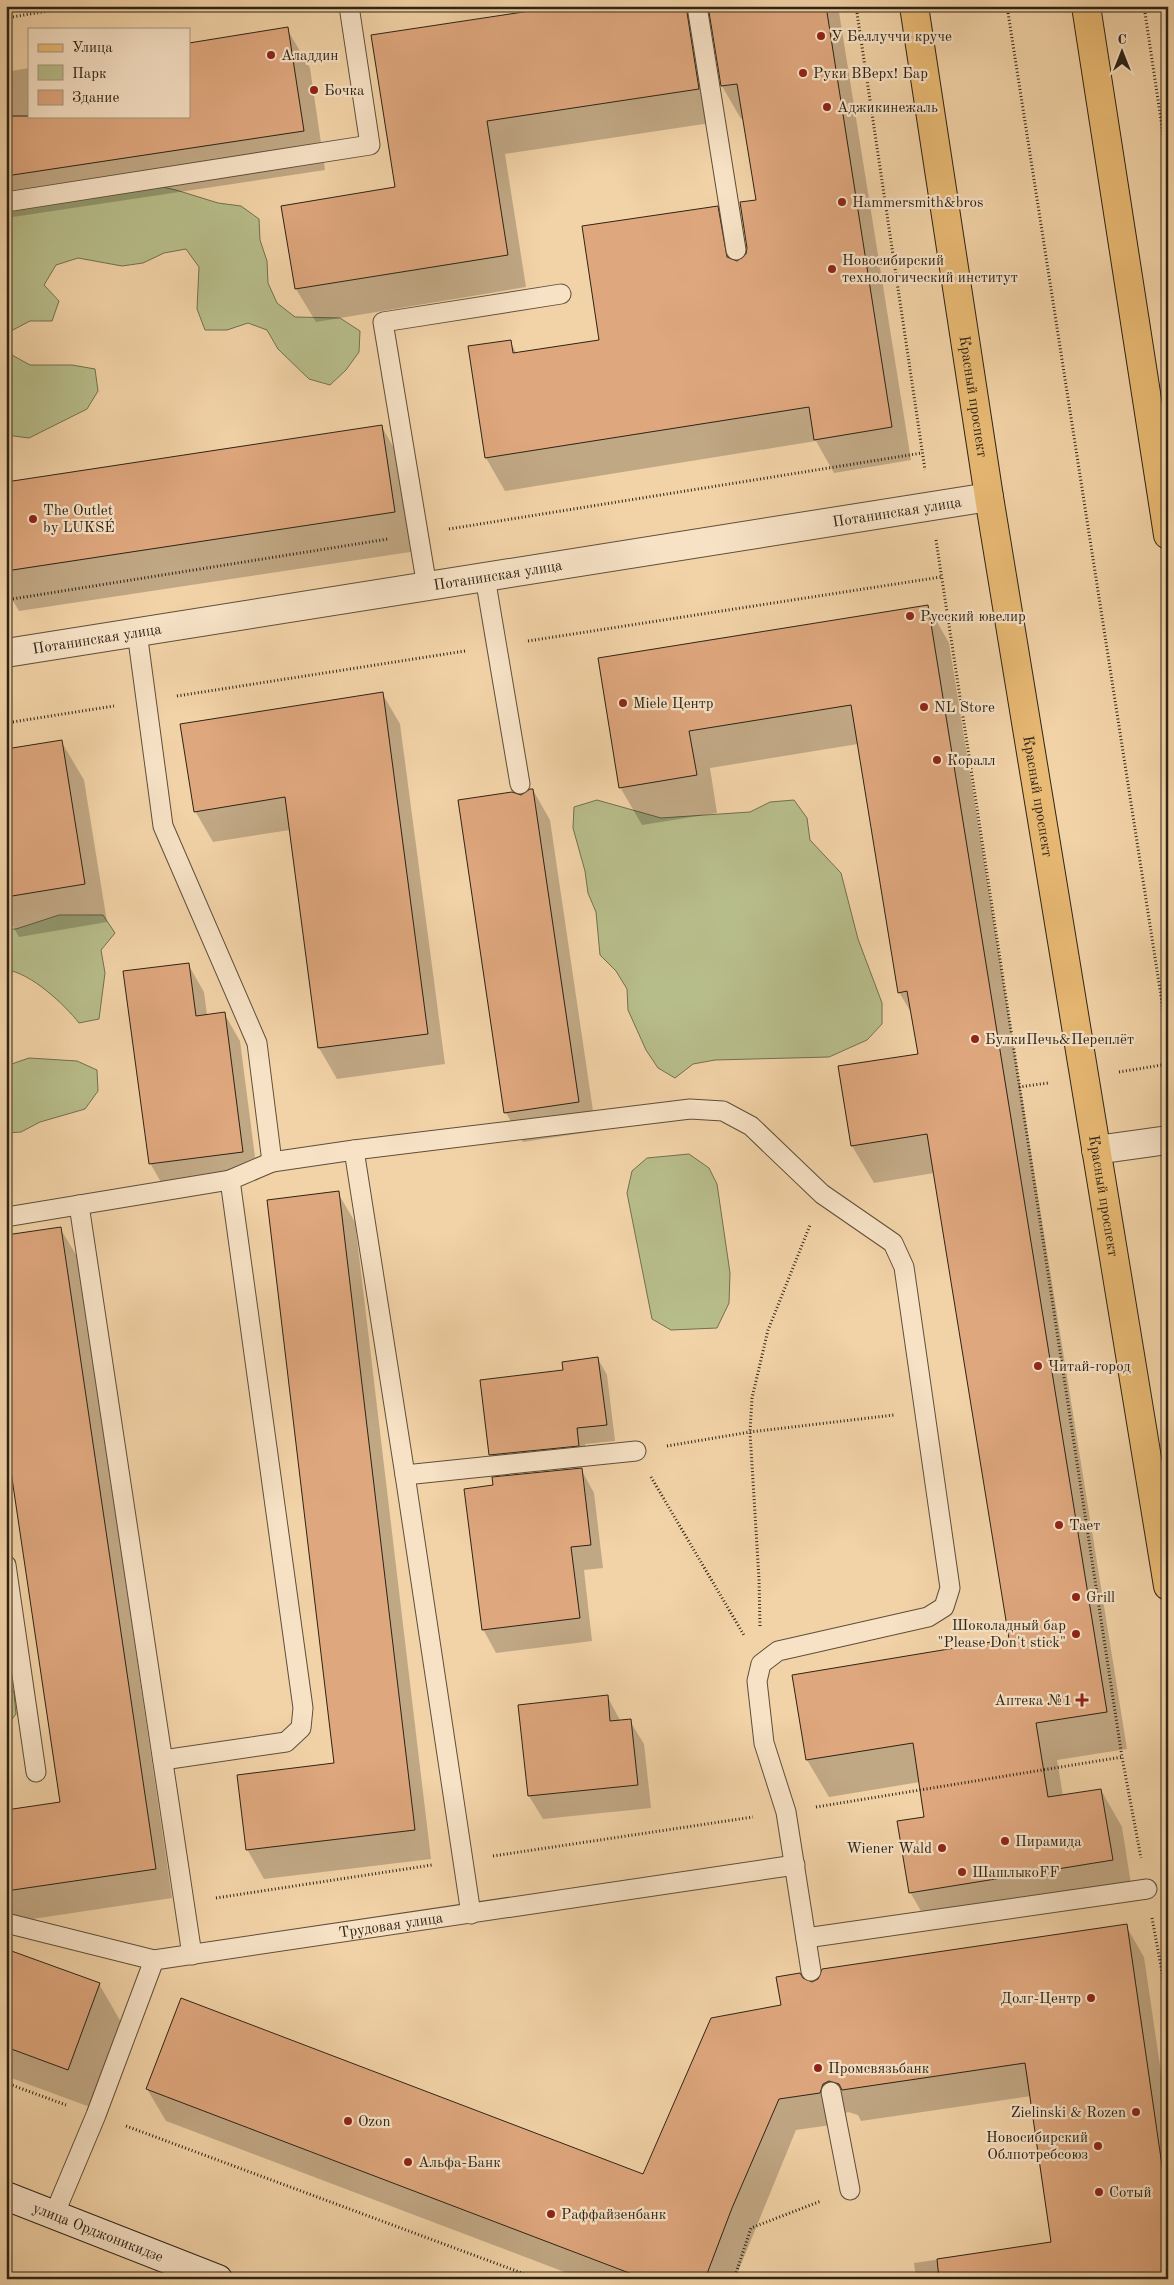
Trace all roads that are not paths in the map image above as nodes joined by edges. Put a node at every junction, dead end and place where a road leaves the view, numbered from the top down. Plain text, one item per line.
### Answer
1 (349, 6) edge
2 (697, 6) edge
3 (914, 6) edge
4 (1086, 6) edge
5 (6, 202) edge
6 (736, 250) dead end
7 (561, 294) dead end
8 (989, 497) junction
9 (1168, 535) edge
10 (485, 577) junction
11 (426, 586) junction
12 (137, 632) junction
13 (6, 653) edge
14 (520, 784) dead end
15 (1168, 1140) edge
16 (354, 1150) junction
17 (1096, 1150) junction
18 (272, 1162) junction
19 (230, 1180) junction
20 (79, 1205) junction
21 (6, 1216) edge
22 (636, 1451) road end
23 (405, 1475) junction
24 (6, 1565) edge
25 (1168, 1586) edge
26 (163, 1760) junction
27 (36, 1772) dead end
28 (795, 1865) junction
29 (1147, 1890) road end
30 (471, 1914) junction
31 (6, 1923) edge
32 (806, 1938) junction
33 (192, 1955) junction
34 (154, 1960) junction
35 (812, 1971) dead end
36 (831, 2092) dead end
37 (850, 2190) road end
38 (6, 2196) edge
39 (54, 2215) junction
40 (218, 2279) edge

1 - 5 lane
2 - 6 lane
3 - 8 main road, Красный проспект
4 - 9 main road
7 - 11 lane
8 - 10 street, Потанинская улица
8 - 17 main road, Красный проспект
10 - 11 street, Потанинская улица
10 - 14 lane
11 - 12 street, Потанинская улица
12 - 13 street, Потанинская улица
12 - 18 lane
15 - 17 street
16 - 18 lane
16 - 23 lane
16 - 28 lane
17 - 25 main road, Красный проспект
18 - 19 lane
19 - 20 lane
19 - 26 lane
20 - 21 lane
20 - 26 lane
22 - 23 lane
23 - 30 lane
24 - 27 lane
26 - 33 lane
28 - 30 lane, Трудовая улица
28 - 32 lane
29 - 32 lane
30 - 33 lane, Трудовая улица
31 - 34 lane
32 - 35 lane
33 - 34 lane, Трудовая улица
34 - 39 lane
36 - 37 lane
38 - 39 street, улица Орджоникидзе
39 - 40 street, улица Орджоникидзе

